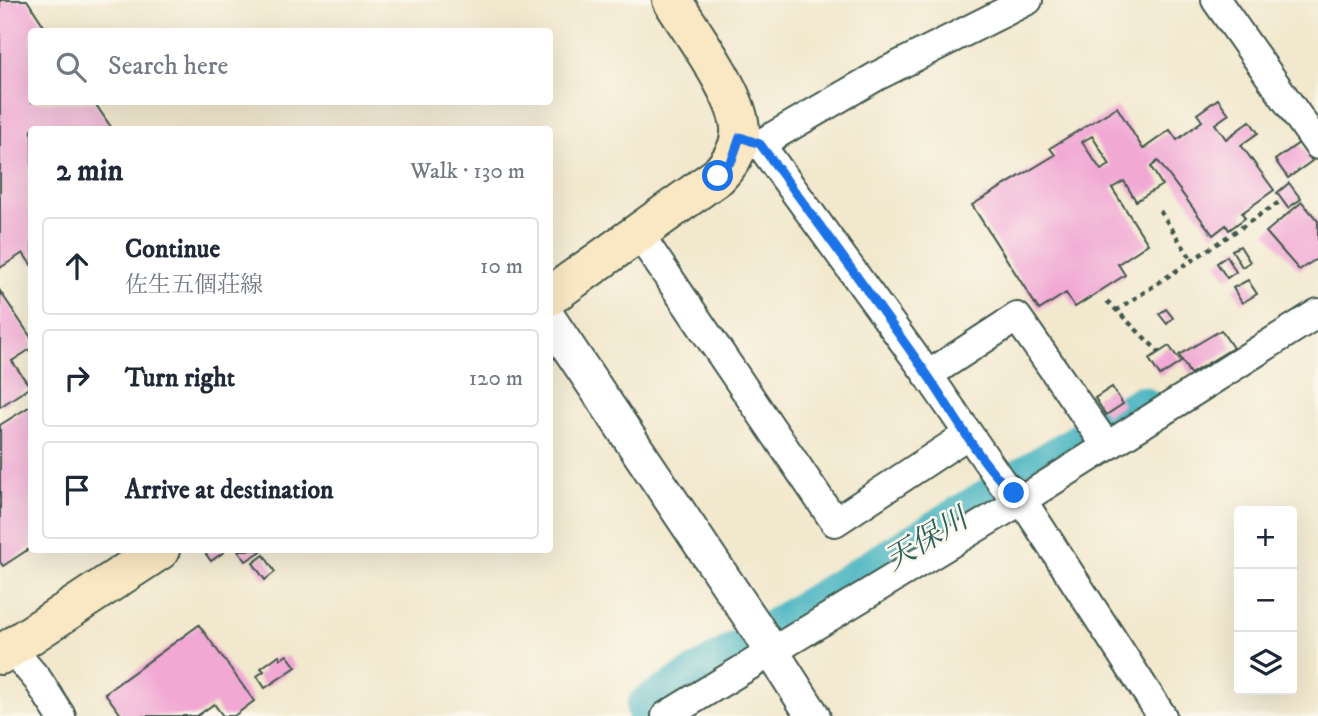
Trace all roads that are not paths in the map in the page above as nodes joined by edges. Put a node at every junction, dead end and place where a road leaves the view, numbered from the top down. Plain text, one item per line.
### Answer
1 (672, 0) edge
2 (1028, 0) edge
3 (1216, 0) edge
4 (750, 140) junction
5 (1318, 145) edge
6 (639, 234) junction
7 (553, 294) edge
8 (1318, 313) edge
9 (553, 324) edge
10 (928, 375) junction
11 (967, 435) junction
12 (1101, 437) junction
13 (1013, 492) junction
14 (155, 553) edge
15 (766, 642) junction
16 (3, 645) edge
17 (61, 716) edge
18 (666, 716) edge
19 (813, 716) edge
20 (1161, 716) edge

1 - 4 main road
2 - 4 street
3 - 5 street
4 - 6 main road
4 - 10 street
6 - 7 main road
6 - 11 street
8 - 12 street
9 - 15 street
10 - 11 street
10 - 12 street
11 - 13 street
12 - 13 street
13 - 15 street
13 - 20 street
14 - 16 main road
15 - 18 street
15 - 19 street
16 - 17 street

